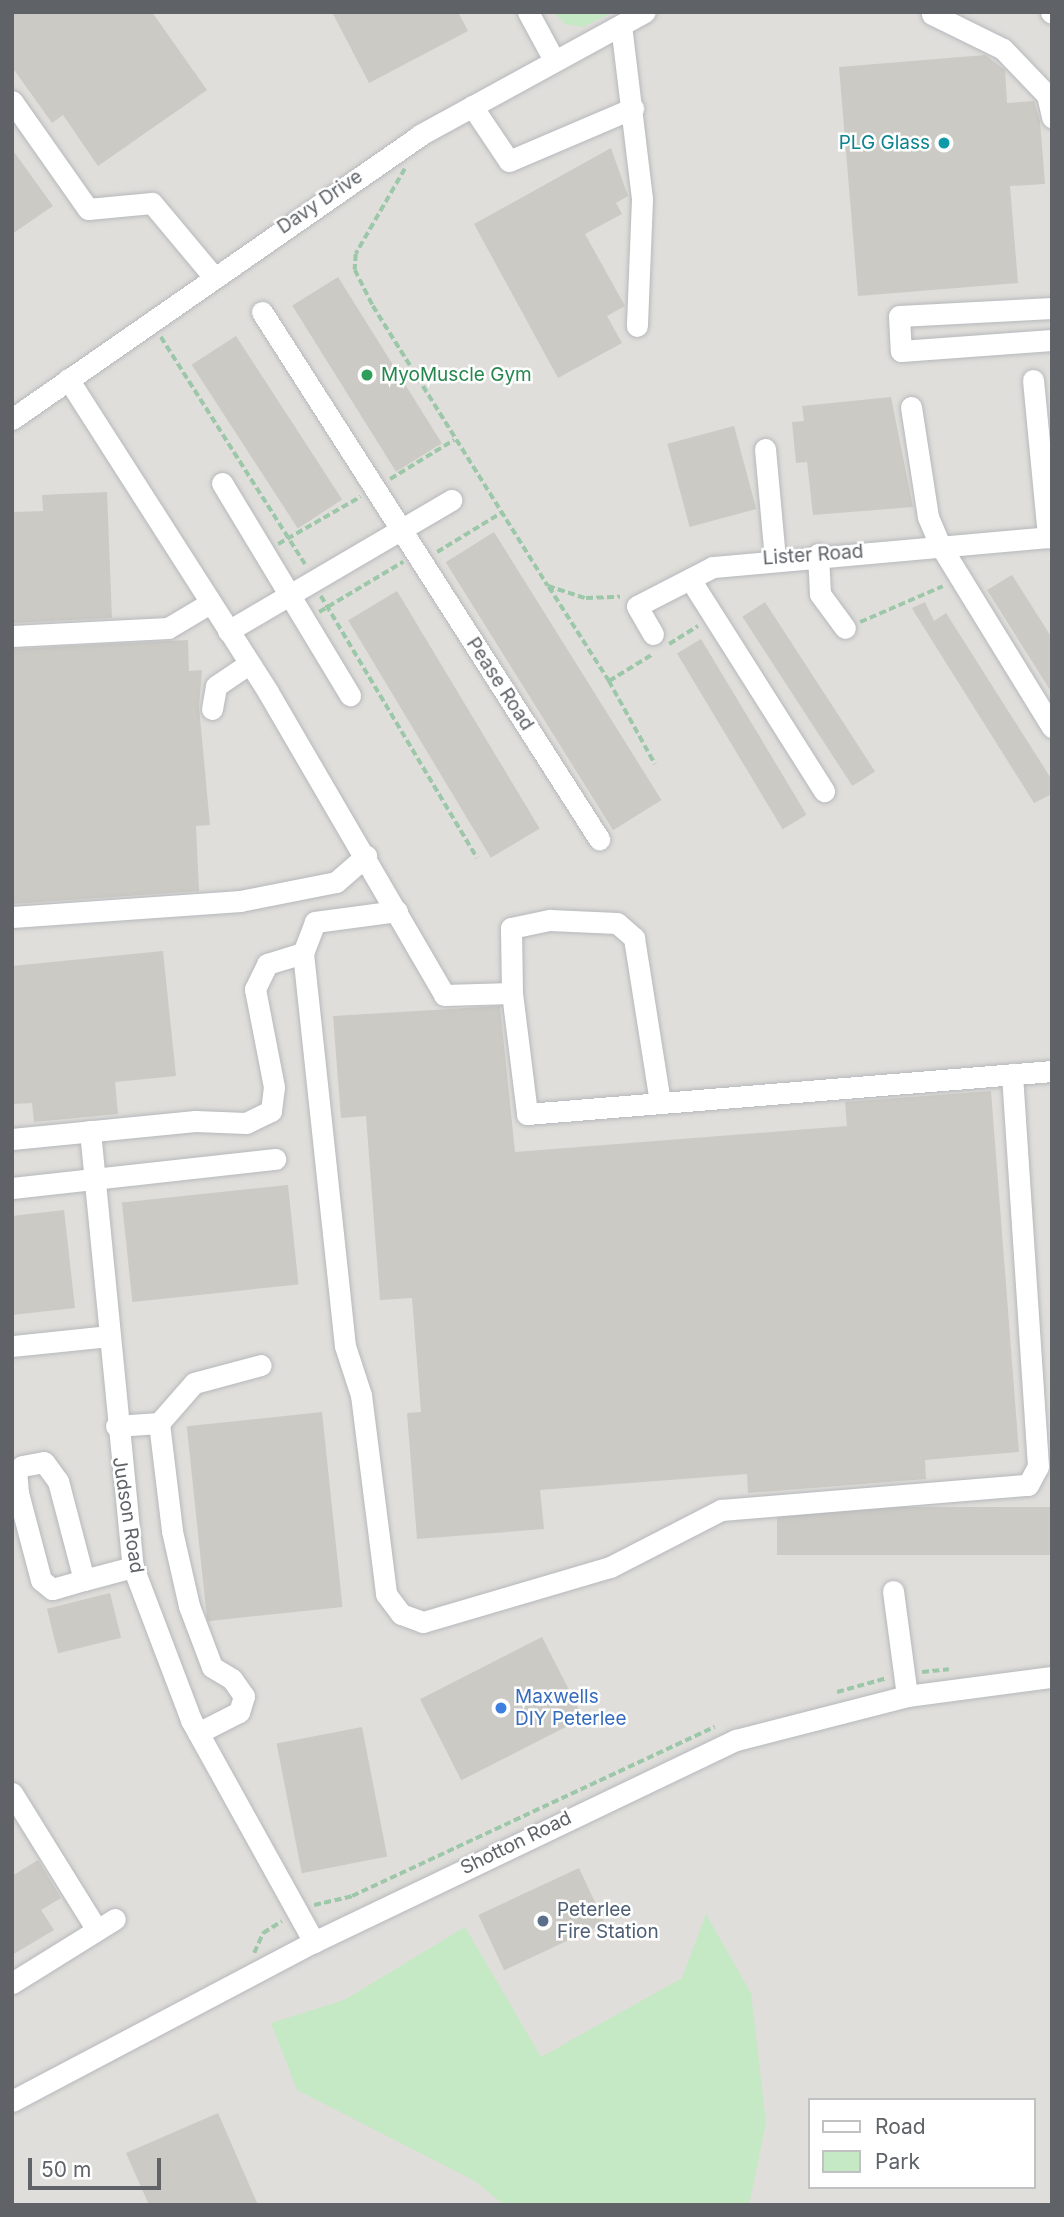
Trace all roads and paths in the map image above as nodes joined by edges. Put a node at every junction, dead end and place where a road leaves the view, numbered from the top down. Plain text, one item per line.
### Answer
1 (528, 12) edge
2 (645, 12) edge
3 (932, 14) dead end
4 (621, 25) junction
5 (554, 60) junction
6 (12, 101) edge
7 (472, 106) junction
8 (633, 108) junction
9 (1052, 117) edge
10 (420, 135) junction
11 (213, 276) junction
12 (1052, 308) edge
13 (262, 312) dead end
14 (637, 326) dead end
15 (1052, 340) edge
16 (68, 379) junction
17 (1033, 380) dead end
18 (911, 407) dead end
19 (12, 419) edge
20 (765, 449) dead end
21 (222, 483) dead end
22 (451, 500) dead end
23 (501, 513) junction
24 (401, 529) junction
25 (1050, 537) edge
26 (940, 545) junction
27 (818, 554) junction
28 (419, 558) junction
29 (775, 558) junction
30 (960, 578) junction
31 (690, 579) junction
32 (548, 586) junction
33 (288, 593) junction
34 (628, 593) dead end
35 (210, 603) junction
36 (714, 617) junction
37 (305, 620) junction
38 (845, 628) joint
39 (228, 631) junction
40 (653, 634) dead end
41 (12, 636) edge
42 (249, 664) junction
43 (608, 681) junction
44 (350, 695) dead end
45 (212, 709) dead end
46 (1052, 727) edge
47 (655, 764) dead end
48 (824, 791) dead end
49 (599, 839) dead end
50 (366, 856) junction
51 (397, 911) junction
52 (12, 917) edge
53 (303, 953) junction
54 (512, 993) junction
55 (1052, 1071) edge
56 (1012, 1074) junction
57 (660, 1103) junction
58 (90, 1132) junction
59 (12, 1139) edge
60 (275, 1159) dead end
61 (92, 1180) junction
62 (12, 1188) edge
63 (108, 1336) junction
64 (13, 1351) edge
65 (261, 1365) dead end
66 (159, 1423) junction
67 (116, 1426) junction
68 (134, 1567) junction
69 (84, 1580) junction
70 (892, 1591) dead end
71 (1052, 1677) edge
72 (907, 1696) junction
73 (198, 1733) junction
74 (12, 1793) edge
75 (314, 1942) junction
76 (12, 1983) edge
77 (12, 2101) edge

1 - 5 street
2 - 4 street, Davy Drive
3 - 9 street
4 - 5 street, Davy Drive
4 - 8 street
5 - 7 street, Davy Drive
6 - 11 street
7 - 8 street
7 - 10 street, Davy Drive
8 - 14 street
10 - 11 street, Davy Drive
10 - 23 path
11 - 16 street, Davy Drive
12 - 15 street
13 - 24 street, Pease Road
16 - 19 street, Davy Drive
16 - 35 street
17 - 25 street
18 - 26 street
20 - 29 street
21 - 33 street
22 - 24 street
23 - 28 path
23 - 32 path
24 - 28 street, Pease Road
24 - 33 street
25 - 26 street, Lister Road
26 - 27 street, Lister Road
26 - 30 street
27 - 29 street, Lister Road
27 - 38 street
28 - 37 path
28 - 49 street, Pease Road
29 - 31 street, Lister Road
30 - 38 path
30 - 46 street
31 - 36 street
31 - 40 street, Lister Road
32 - 34 path
32 - 43 path
33 - 37 street
33 - 39 street
35 - 39 street
35 - 41 street
36 - 43 path
36 - 48 street
37 - 44 street
39 - 42 street
42 - 45 street
42 - 50 street
43 - 47 path
50 - 51 street
50 - 52 street
51 - 53 street
51 - 54 street
53 - 56 street
53 - 58 street
54 - 57 street
54 - 57 street
55 - 56 street
56 - 57 street
58 - 59 street
58 - 61 street, Judson Road
60 - 61 street
61 - 62 street
61 - 63 street, Judson Road
63 - 64 street
63 - 67 street, Judson Road
65 - 66 street
66 - 67 street
66 - 73 street
67 - 68 street, Judson Road
68 - 69 street
68 - 73 street, Judson Road
69 - 69 street
70 - 72 street
71 - 72 street, Shotton Road
72 - 75 street, Shotton Road
73 - 75 street, Judson Road
74 - 76 street
75 - 77 street, Shotton Road

